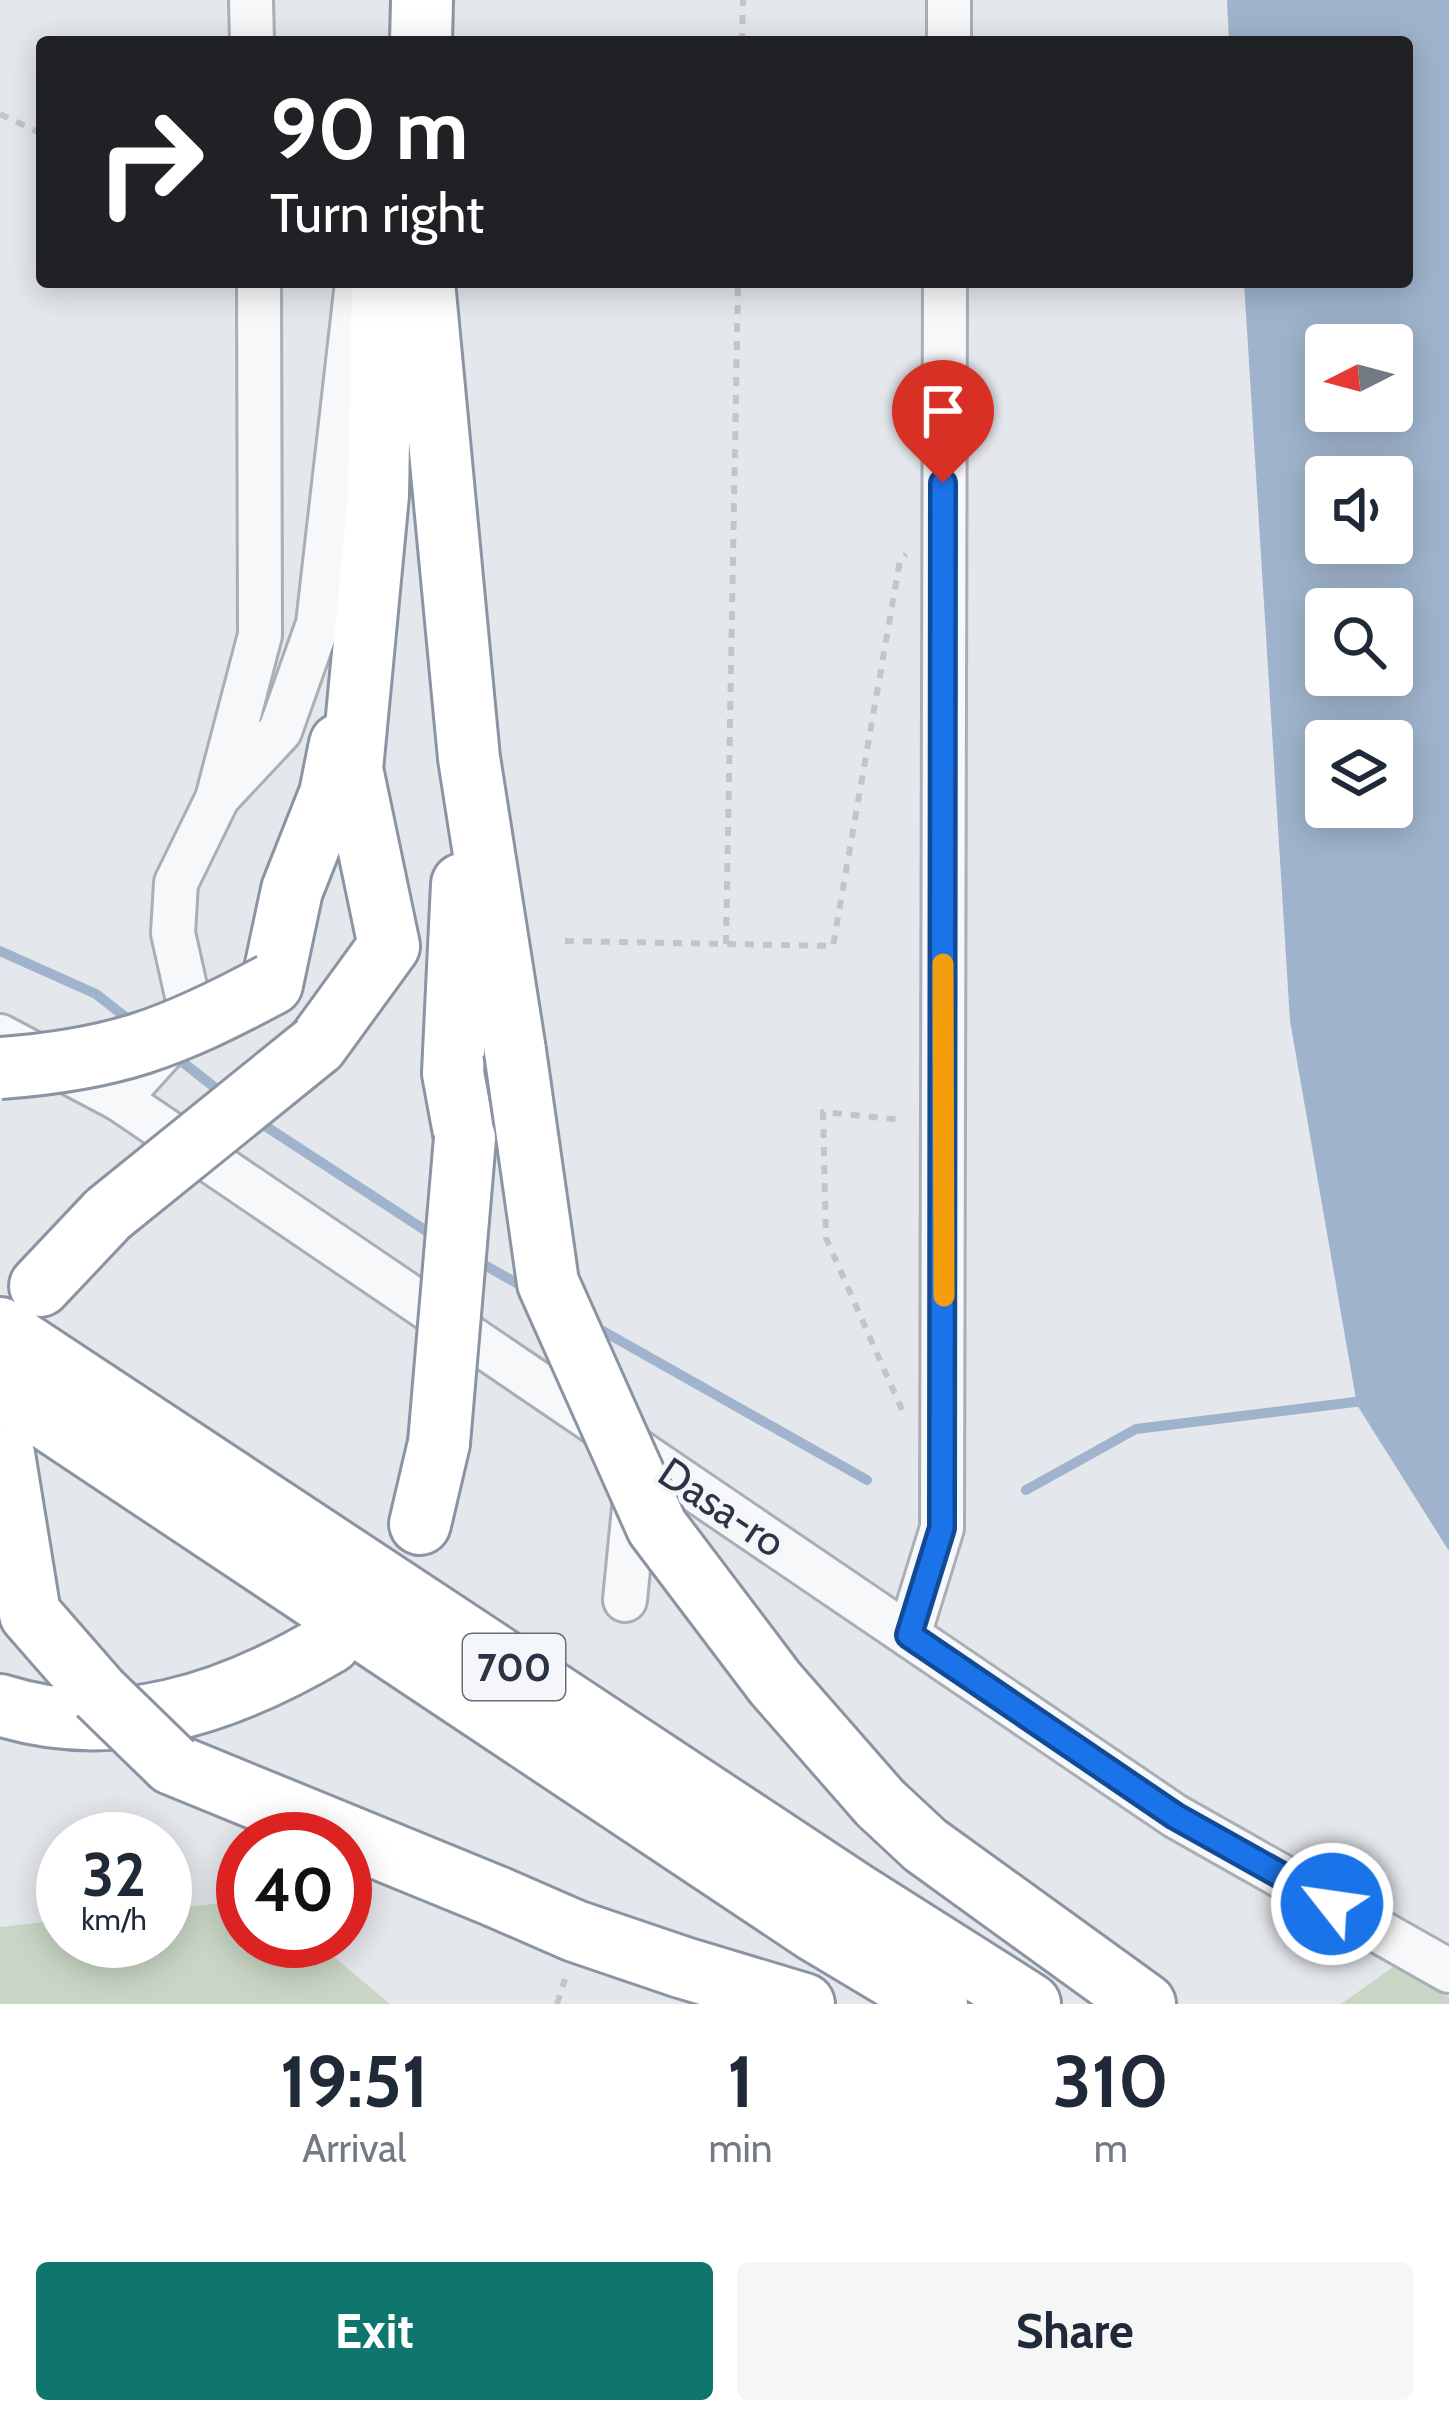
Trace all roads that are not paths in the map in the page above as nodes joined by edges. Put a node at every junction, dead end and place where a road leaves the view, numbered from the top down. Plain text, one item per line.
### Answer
1 (250, 0) edge
2 (382, 0) edge
3 (422, 0) edge
4 (949, 0) edge
5 (252, 36) edge
6 (382, 36) edge
7 (422, 36) edge
8 (949, 36) edge
9 (259, 288) edge
10 (356, 288) edge
11 (382, 288) edge
12 (425, 288) edge
13 (946, 288) edge
14 (378, 495) junction
15 (469, 758) junction
16 (217, 799) junction
17 (0, 1036) edge
18 (0, 1068) edge
19 (119, 1099) junction
20 (40, 1286) dead end
21 (0, 1328) edge
22 (0, 1388) edge
23 (640, 1452) junction
24 (4, 1454) dead end
25 (420, 1524) dead end
26 (625, 1600) dead end
27 (909, 1635) junction
28 (330, 1643) dead end
29 (0, 1705) edge
30 (1449, 1971) edge
31 (804, 2004) edge
32 (937, 2004) edge
33 (1030, 2004) edge
34 (1145, 2004) edge

1 - 5 street
2 - 6 highway
3 - 7 highway
4 - 8 street
9 - 16 street
10 - 16 street
11 - 14 highway
12 - 15 highway
13 - 27 street
14 - 18 highway, bridge
14 - 20 highway, bridge
15 - 25 highway, bridge
15 - 34 highway, bridge
16 - 19 street, bridge
17 - 19 street, Dasa-ro
19 - 23 street, Dasa-ro
21 - 33 highway, 700
22 - 32 highway, 700
23 - 26 street
23 - 27 street, Dasa-ro
24 - 31 highway, bridge
27 - 30 street, Dasa-ro
28 - 29 highway

